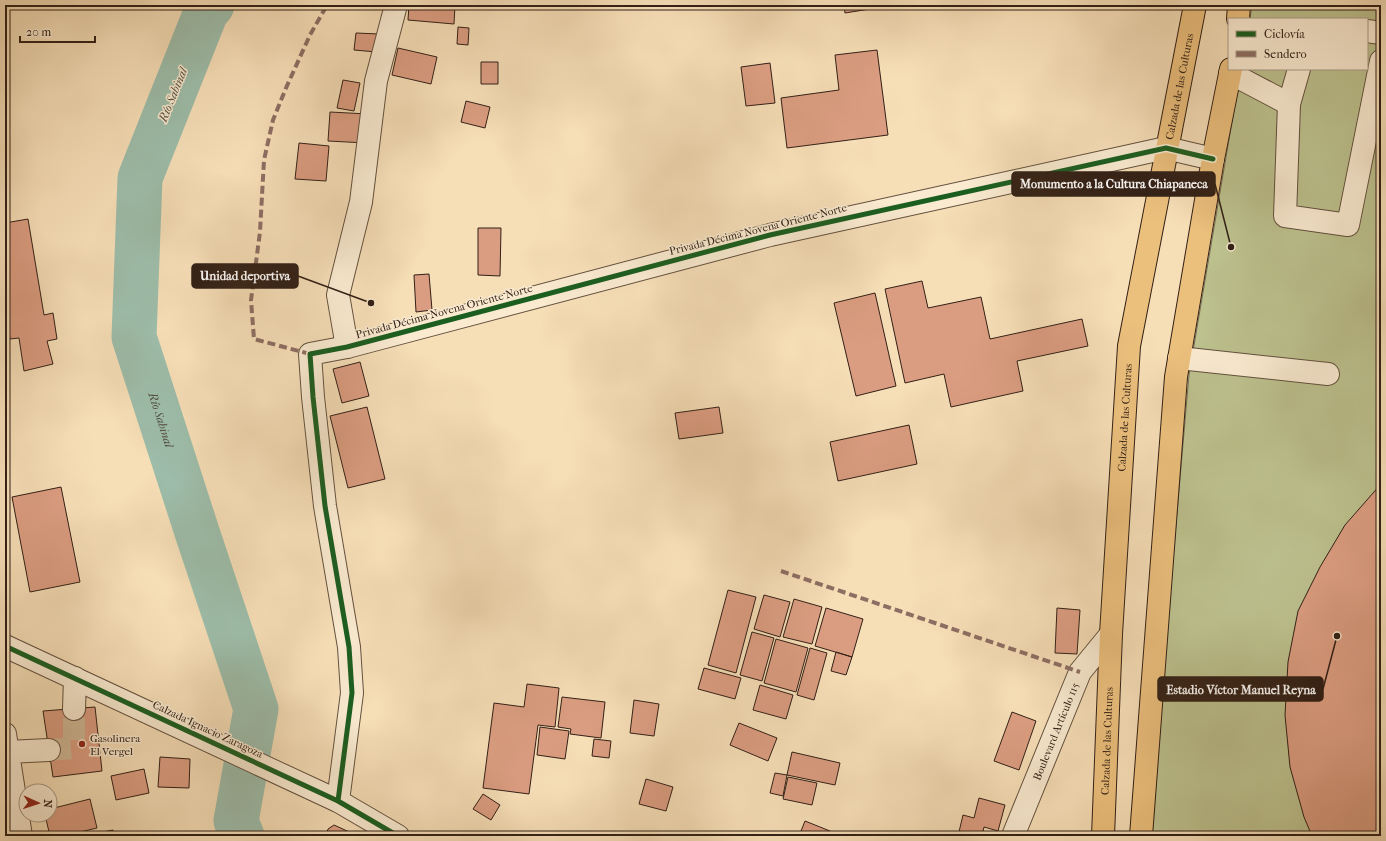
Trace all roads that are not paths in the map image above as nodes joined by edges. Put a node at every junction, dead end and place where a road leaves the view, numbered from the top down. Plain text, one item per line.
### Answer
1 (396, 5) edge
2 (1195, 5) edge
3 (1239, 5) edge
4 (1238, 18) edge
5 (1368, 30) edge
6 (1381, 33) edge
7 (1381, 61) edge
8 (1299, 70) edge
9 (1230, 71) edge
10 (1289, 104) junction
11 (1166, 148) junction
12 (1213, 158) junction
13 (347, 347) junction
14 (1179, 358) junction
15 (1328, 374) dead end
16 (1111, 634) junction
17 (5, 646) edge
18 (75, 678) junction
19 (74, 709) tunnel mouth
20 (6, 743) edge
21 (49, 750) tunnel mouth
22 (338, 802) junction
23 (21, 836) edge
24 (398, 836) edge
25 (1013, 836) edge
26 (1103, 836) edge
27 (1141, 836) edge

1 - 13 street
2 - 11 main road, Calzada de las Culturas
3 - 4 main road
5 - 6 street
7 - 10 street
8 - 10 street
9 - 10 street
9 - 12 main road
11 - 12 street, Privada Décima Novena Oriente Norte
11 - 13 street, Privada Décima Novena Oriente Norte
11 - 16 main road, Calzada de las Culturas
12 - 14 main road
13 - 22 street, Privada Décima Novena Oriente Norte
14 - 15 street
14 - 27 main road
16 - 25 street, Boulevard Artículo 115
16 - 26 main road, Calzada de las Culturas
17 - 18 street, Calzada Ignacio Zaragoza
18 - 19 street
18 - 22 street, Calzada Ignacio Zaragoza
20 - 21 street
20 - 23 street
22 - 24 street, Calzada Ignacio Zaragoza

